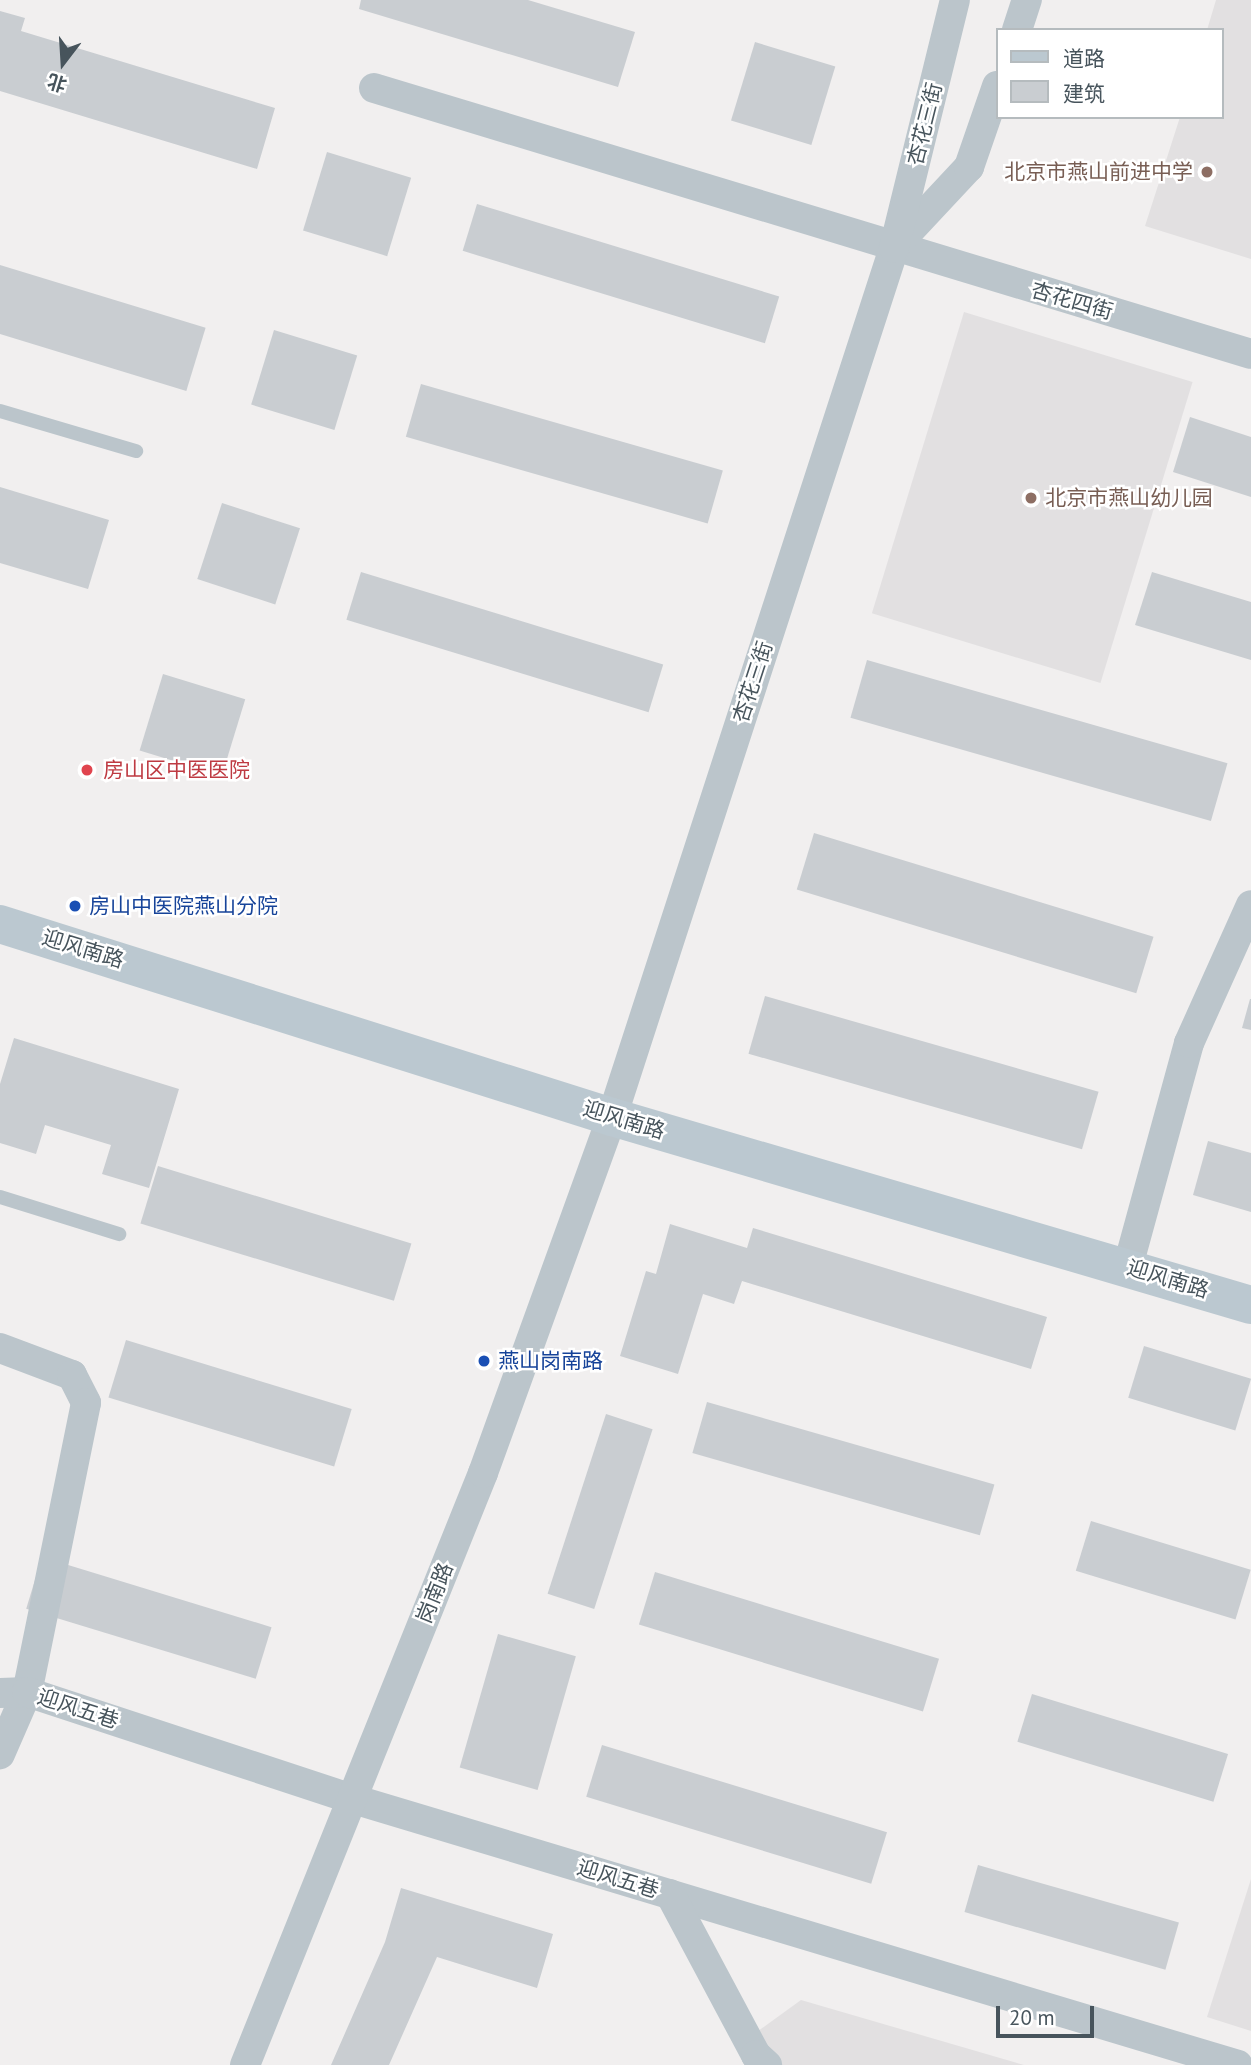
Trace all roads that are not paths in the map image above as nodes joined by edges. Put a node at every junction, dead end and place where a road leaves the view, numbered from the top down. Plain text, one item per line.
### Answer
1 (955, 0) edge
2 (1027, 0) edge
3 (1018, 28) edge
4 (374, 88) dead end
5 (996, 89) edge
6 (894, 248) junction
7 (1251, 354) edge
8 (0, 411) edge
9 (136, 451) dead end
10 (1251, 905) edge
11 (0, 924) edge
12 (612, 1117) junction
13 (0, 1197) edge
14 (119, 1234) dead end
15 (1128, 1266) junction
16 (1251, 1305) edge
17 (0, 1349) edge
18 (13, 1692) edge
19 (0, 1754) edge
20 (353, 1799) junction
21 (670, 1894) junction
22 (245, 2065) edge
23 (767, 2065) edge
24 (1238, 2065) edge

1 - 6 street, 杏花三街
2 - 3 street
4 - 6 street, 杏花四街
5 - 6 street, 杏花三街
6 - 7 street, 杏花四街
6 - 12 street, 杏花三街
8 - 9 lane
10 - 15 street
11 - 12 street, 迎风南路
12 - 15 street, 迎风南路
12 - 20 street, 岗南路
13 - 14 lane
15 - 16 street, 迎风南路
17 - 18 street
18 - 19 street
18 - 20 street, 迎风五巷
20 - 21 street, 迎风五巷
20 - 22 street, 岗南路
21 - 23 street
21 - 24 street, 迎风五巷

